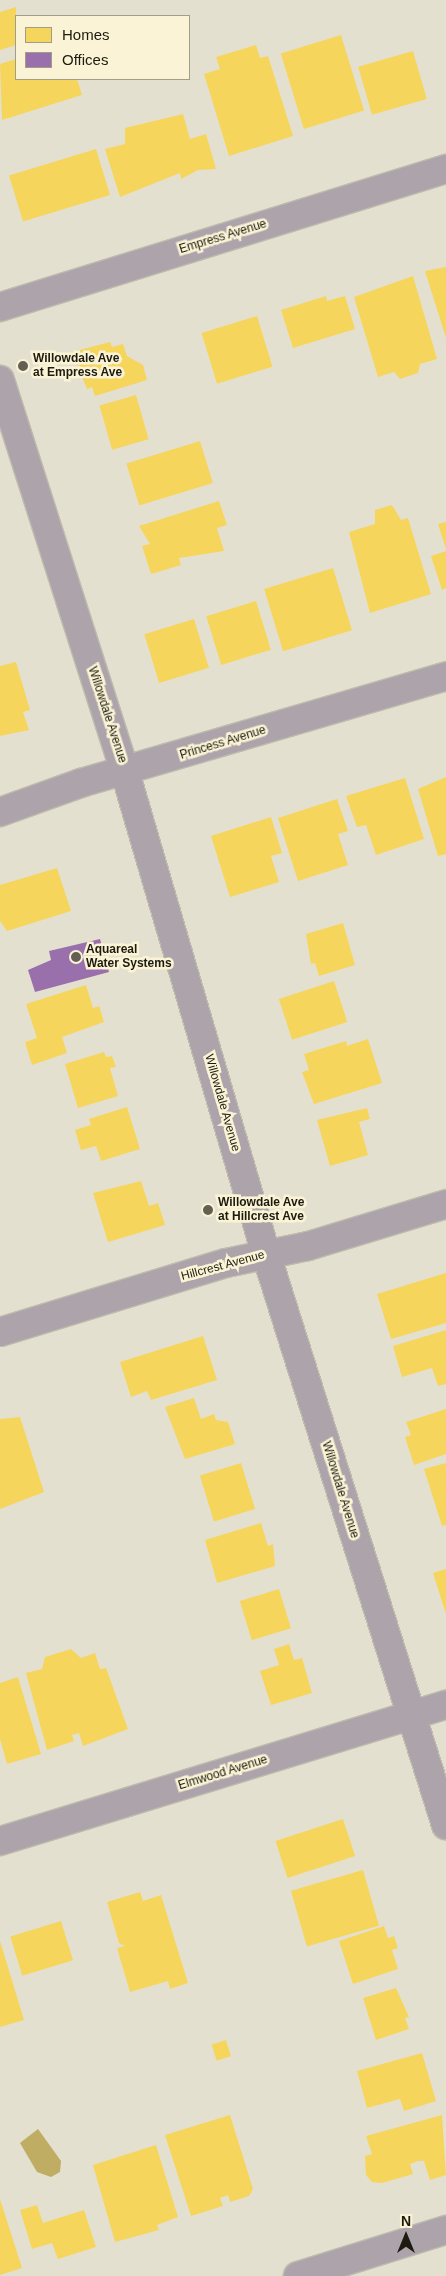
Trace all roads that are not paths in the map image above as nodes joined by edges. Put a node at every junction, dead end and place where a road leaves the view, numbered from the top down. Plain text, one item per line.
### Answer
1 (446, 169) edge
2 (0, 307) edge
3 (0, 380) edge
4 (446, 676) edge
5 (125, 772) junction
6 (0, 812) edge
7 (446, 1204) edge
8 (266, 1254) junction
9 (0, 1332) edge
10 (446, 1705) edge
11 (411, 1716) junction
12 (446, 1825) edge
13 (0, 1841) edge
14 (446, 2230) edge
15 (298, 2276) edge

1 - 2 street, Empress Avenue
3 - 5 street, Willowdale Avenue
4 - 5 street, Princess Avenue
5 - 6 street, Princess Avenue
5 - 8 street, Willowdale Avenue
7 - 8 street, Hillcrest Avenue
8 - 9 street, Hillcrest Avenue
8 - 11 street, Willowdale Avenue
10 - 11 street, Elmwood Avenue
11 - 12 street, Willowdale Avenue
11 - 13 street, Elmwood Avenue
14 - 15 street

